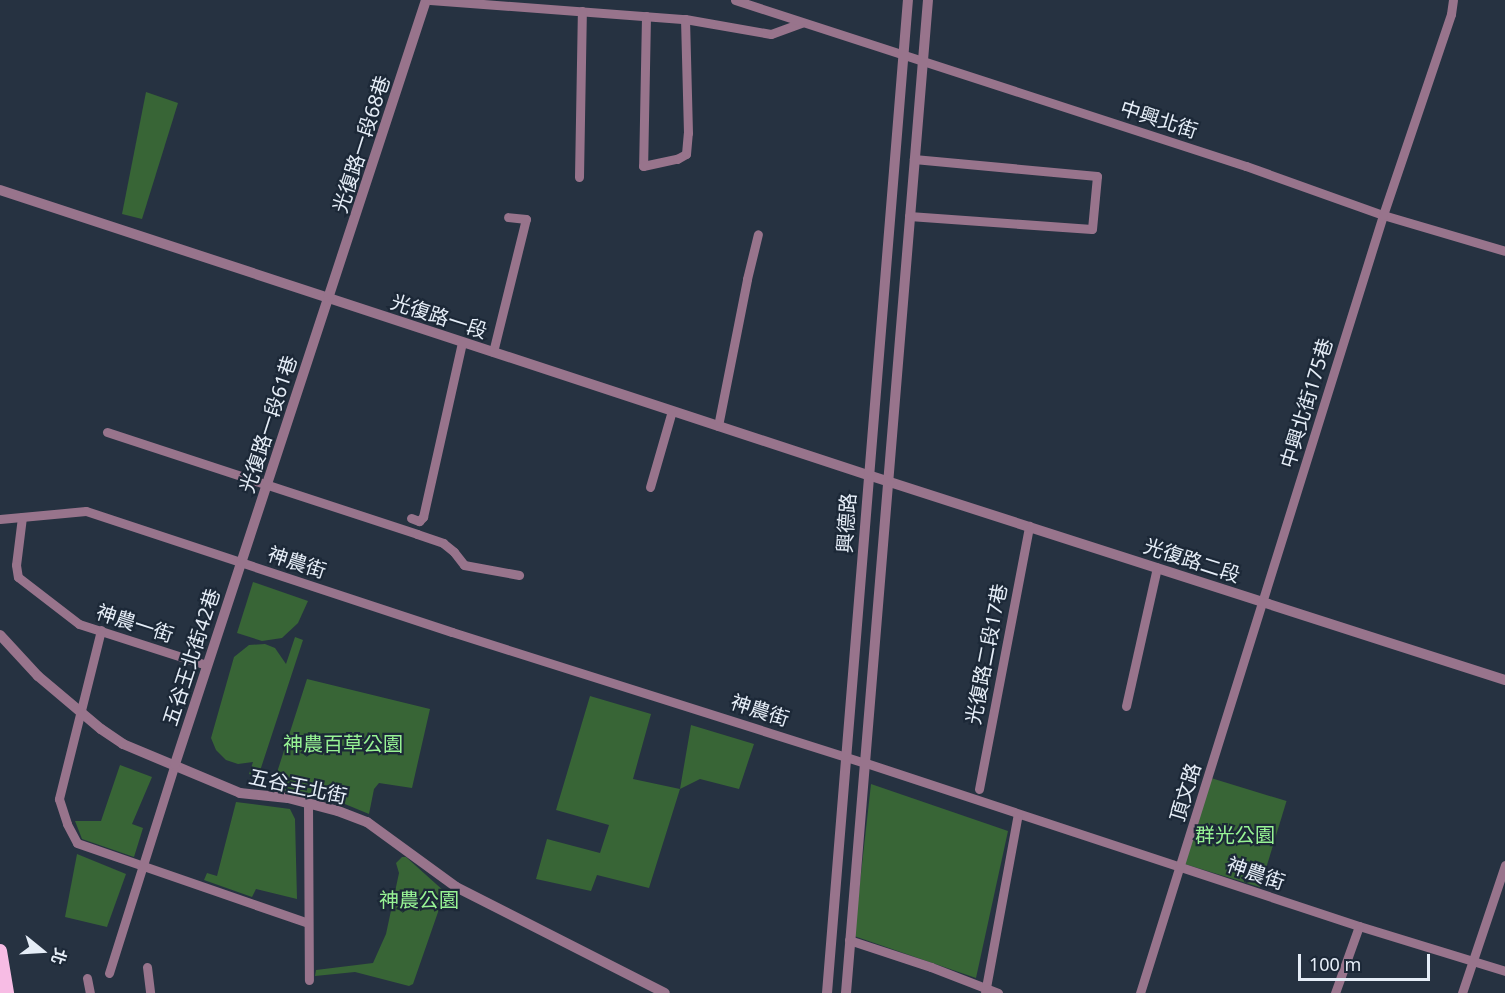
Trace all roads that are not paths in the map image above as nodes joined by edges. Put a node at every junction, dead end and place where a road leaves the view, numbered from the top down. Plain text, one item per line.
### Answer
1 (428, 0) edge
2 (735, 0) edge
3 (908, 0) edge
4 (928, 0) edge
5 (1452, 0) edge
6 (582, 11) junction
7 (646, 16) junction
8 (685, 19) junction
9 (802, 23) junction
10 (903, 56) junction
11 (922, 62) junction
12 (914, 159) junction
13 (579, 177) dead end
14 (0, 190) edge
15 (1383, 214) junction
16 (909, 216) junction
17 (508, 217) dead end
18 (758, 234) dead end
19 (1505, 252) edge
20 (329, 298) junction
21 (462, 342) junction
22 (493, 352) junction
23 (672, 411) junction
24 (718, 426) junction
25 (107, 432) dead end
26 (868, 475) junction
27 (887, 480) junction
28 (267, 484) junction
29 (650, 487) dead end
30 (22, 517) junction
31 (411, 518) dead end
32 (0, 519) edge
33 (1029, 526) junction
34 (241, 562) junction
35 (1157, 567) junction
36 (519, 575) dead end
37 (1263, 602) junction
38 (100, 630) junction
39 (0, 635) edge
40 (207, 665) junction
41 (1505, 680) edge
42 (1126, 706) dead end
43 (80, 709) junction
44 (846, 757) junction
45 (866, 763) junction
46 (175, 764) junction
47 (979, 789) dead end
48 (308, 804) junction
49 (1018, 814) junction
50 (1505, 865) edge
51 (143, 866) junction
52 (1181, 866) junction
53 (308, 922) junction
54 (1359, 926) junction
55 (849, 940) junction
56 (0, 951) edge
57 (1473, 961) junction
58 (147, 967) dead end
59 (1505, 971) edge
60 (108, 973) dead end
61 (87, 978) dead end
62 (309, 980) dead end
63 (985, 991) edge
64 (7, 993) edge
65 (90, 993) edge
66 (150, 993) edge
67 (665, 993) edge
68 (827, 993) edge
69 (846, 993) edge
70 (998, 993) edge
71 (1140, 993) edge
72 (1335, 993) edge
73 (1462, 993) edge

1 - 6 street
1 - 20 street, 光復路一段68巷
2 - 9 street, 中興北街
3 - 10 street, 興德路
4 - 11 street, 興德路
5 - 15 street, 中興北街175巷
6 - 7 street
6 - 13 street
7 - 8 street
7 - 8 street
8 - 9 street
9 - 10 street, 中興北街
10 - 11 street, 中興北街
10 - 26 street, 興德路
11 - 12 street, 興德路
11 - 15 street, 中興北街
12 - 16 street, 興德路
12 - 16 street
14 - 20 street, 光復路一段
15 - 19 street, 中興北街
15 - 37 street, 中興北街175巷
16 - 27 street, 興德路
17 - 22 street
18 - 24 street
20 - 21 street, 光復路一段
20 - 28 street, 光復路一段61巷
21 - 22 street, 光復路一段
21 - 31 street
22 - 23 street, 光復路一段
23 - 24 street, 光復路一段
23 - 29 street
24 - 26 street, 光復路一段
25 - 28 street
26 - 27 street, 光復路二段
26 - 44 street, 興德路
27 - 33 street, 光復路二段
27 - 45 street, 興德路
28 - 34 street, 光復路一段61巷
28 - 36 street
30 - 32 street, 神農街
30 - 34 street, 神農街
30 - 38 street, 神農一街
33 - 35 street, 光復路二段
33 - 47 street, 光復路二段17巷
34 - 40 street, 五谷王北街42巷
34 - 44 street, 神農街
35 - 37 street, 光復路二段
35 - 42 street
37 - 41 street, 光復路二段
37 - 52 street, 頂文路
38 - 40 street, 神農一街
38 - 43 street
39 - 43 street, 五谷王北街
40 - 46 street, 五谷王北街42巷
43 - 46 street, 五谷王北街
43 - 51 street
44 - 45 street, 神農街
44 - 68 street, 興德路
45 - 49 street, 神農街
45 - 55 street, 興德路
46 - 48 street, 五谷王北街
46 - 51 street
48 - 53 street
48 - 67 street, 五谷王北街
49 - 52 street, 神農街
49 - 63 street
50 - 57 street
51 - 53 street
51 - 60 street
52 - 54 street, 神農街
52 - 71 street, 頂文路
53 - 62 street
54 - 57 street, 神農街
54 - 72 street
55 - 63 street
55 - 69 street, 興德路
56 - 64 main road
57 - 59 street, 神農街
57 - 73 street
58 - 66 street
61 - 65 street
63 - 70 street

